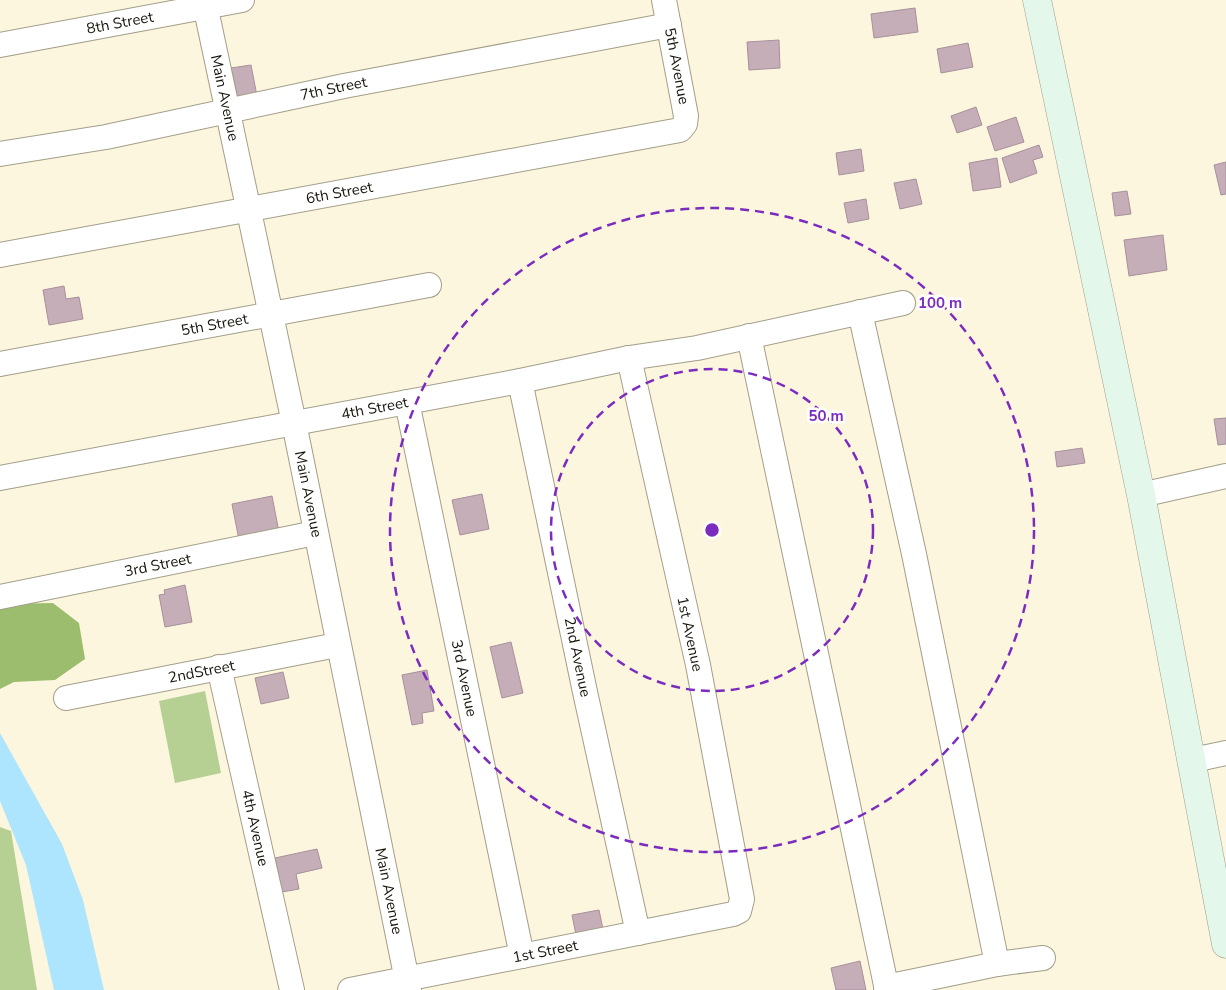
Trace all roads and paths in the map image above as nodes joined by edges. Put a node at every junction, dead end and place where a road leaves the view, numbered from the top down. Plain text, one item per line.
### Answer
1 (242, 0) edge
2 (664, 0) edge
3 (1036, 0) edge
4 (205, 4) edge
5 (669, 25) junction
6 (0, 46) edge
7 (227, 110) junction
8 (680, 130) joint
9 (0, 154) edge
10 (248, 209) junction
11 (0, 256) edge
12 (429, 285) dead end
13 (903, 304) dead end
14 (860, 312) junction
15 (270, 315) junction
16 (749, 336) junction
17 (629, 358) junction
18 (0, 364) edge
19 (520, 381) junction
20 (407, 402) junction
21 (294, 423) junction
22 (1226, 476) edge
23 (0, 478) edge
24 (1141, 495) junction
25 (315, 534) junction
26 (0, 597) edge
27 (337, 644) junction
28 (220, 667) junction
29 (66, 698) dead end
30 (1226, 753) edge
31 (1193, 760) junction
32 (739, 911) joint
33 (638, 933) junction
34 (1226, 944) edge
35 (522, 956) junction
36 (1043, 958) dead end
37 (997, 964) junction
38 (408, 984) edge
39 (886, 988) edge
40 (292, 990) edge
41 (350, 990) edge

1 - 4 street, 8th Street
2 - 5 street, 5th Avenue
3 - 24 main road
4 - 6 street, 8th Street
4 - 7 street, Main Avenue
5 - 7 street, 7th Street
5 - 8 street, 5th Avenue
7 - 9 street, 7th Street
7 - 10 street, Main Avenue
8 - 10 street, 6th Street
10 - 11 street, 6th Street
10 - 15 street, Main Avenue
12 - 15 street, 5th Street
13 - 14 street, 4th Street
14 - 16 street, 4th Street
14 - 37 street
15 - 18 street, 5th Street
15 - 21 street, Main Avenue
16 - 17 street, 4th Street
16 - 39 street
17 - 19 street, 4th Street
17 - 32 street, 1st Avenue
19 - 20 street, 4th Street
19 - 33 street, 2nd Avenue
20 - 21 street, 4th Street
20 - 35 street, 3rd Avenue
21 - 23 street, 4th Street
21 - 25 street, Main Avenue
22 - 24 street
24 - 31 main road
25 - 26 street, 3rd Street
25 - 27 street, Main Avenue
27 - 28 street, 2ndStreet
27 - 38 street, Main Avenue
28 - 29 street, 2ndStreet
28 - 40 street, 4th Avenue
30 - 31 street
31 - 34 main road
32 - 33 street, 1st Street
33 - 35 street, 1st Street
35 - 38 street, 1st Street
36 - 37 street
37 - 39 street
38 - 41 street, 1st Street

